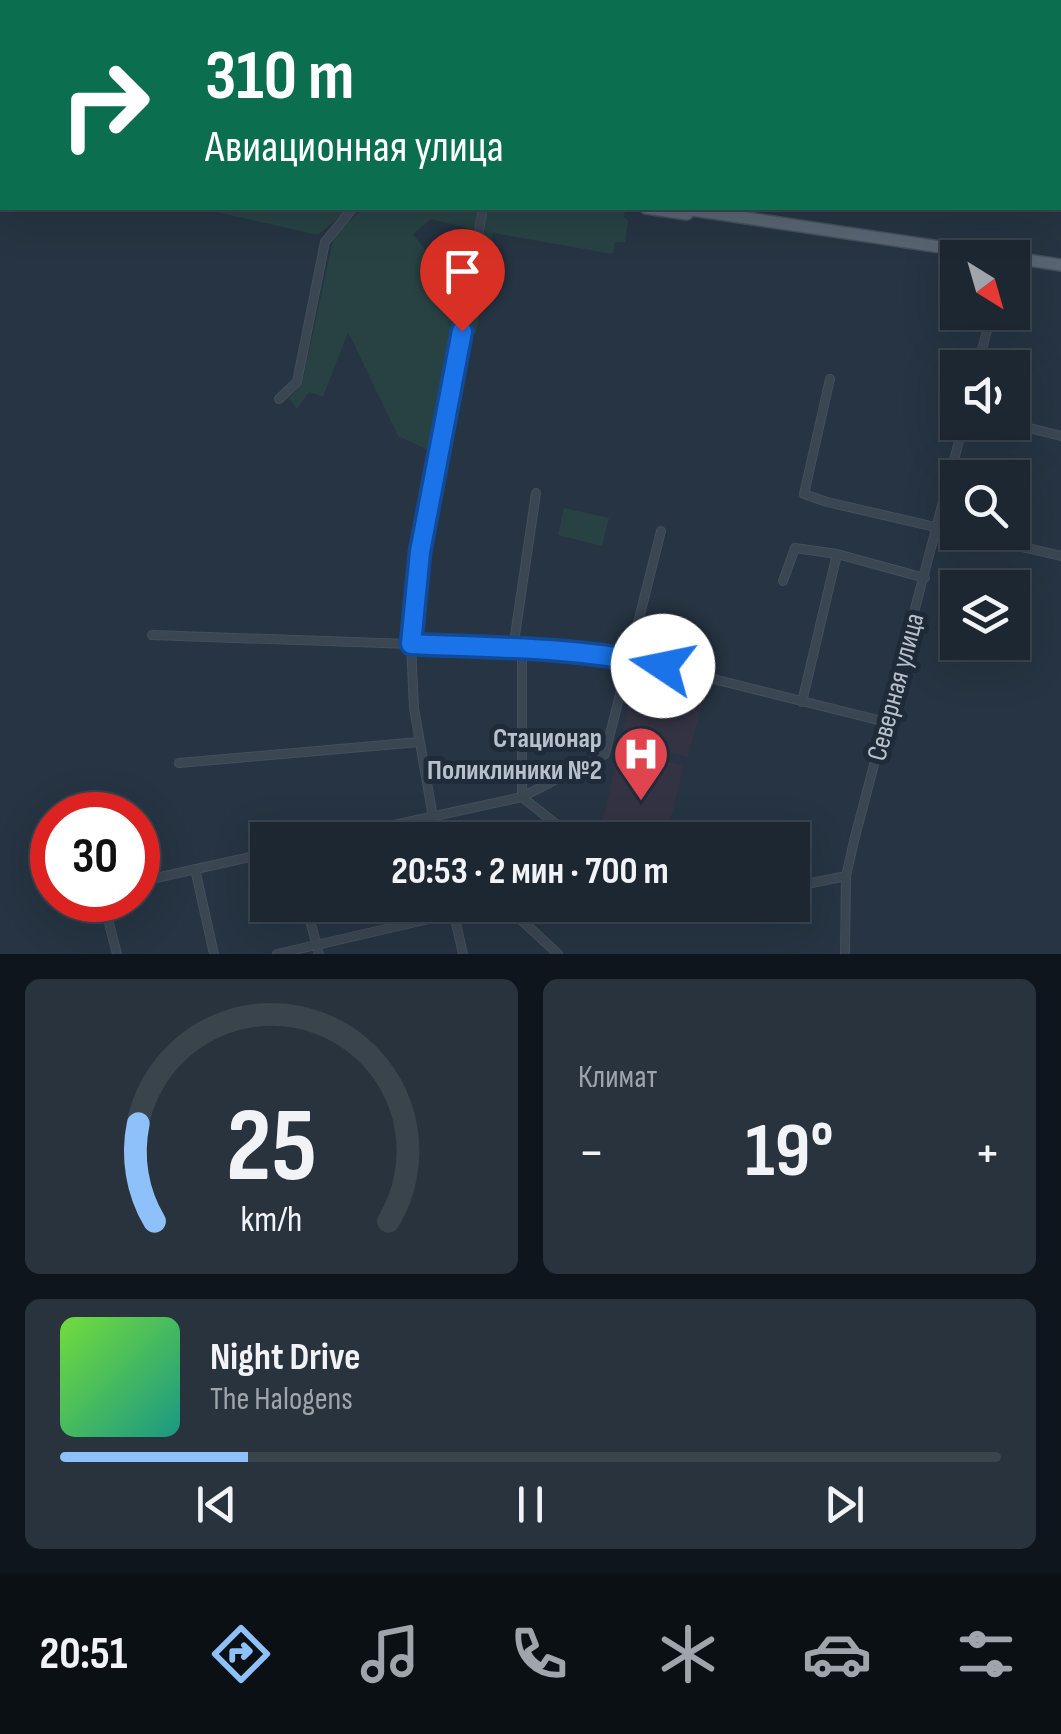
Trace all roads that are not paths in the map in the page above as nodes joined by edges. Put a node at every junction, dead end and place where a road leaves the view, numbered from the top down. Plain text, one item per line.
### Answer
1 (352, 210) edge
2 (483, 210) edge
3 (659, 210) edge
4 (692, 210) edge
5 (940, 248) edge
6 (940, 254) edge
7 (1030, 261) edge
8 (1030, 264) edge
9 (1061, 265) edge
10 (1061, 272) edge
11 (830, 379) dead end
12 (279, 399) dead end
13 (1030, 428) edge
14 (1061, 436) edge
15 (959, 440) edge
16 (536, 493) dead end
17 (936, 528) junction
18 (661, 531) dead end
19 (837, 554) junction
20 (1061, 556) edge
21 (926, 578) junction
22 (782, 581) dead end
23 (152, 635) dead end
24 (411, 644) junction
25 (518, 648) junction
26 (630, 658) junction
27 (802, 702) junction
28 (886, 722) junction
29 (419, 742) junction
30 (179, 763) dead end
31 (522, 797) junction
32 (432, 818) junction
33 (413, 822) edge
34 (433, 822) edge
35 (553, 822) edge
36 (250, 857) edge
37 (196, 869) junction
38 (846, 876) junction
39 (160, 877) edge
40 (810, 883) edge
41 (109, 922) edge
42 (310, 922) edge
43 (407, 922) edge
44 (455, 922) edge
45 (523, 922) edge
46 (317, 950) edge
47 (117, 954) edge
48 (214, 954) edge
49 (277, 954) edge
50 (462, 954) edge
51 (558, 954) edge
52 (845, 954) edge

1 - 12 street
2 - 24 street
3 - 6 main road
4 - 5 main road
7 - 9 main road
8 - 10 main road
11 - 17 street
13 - 14 street
15 - 17 street, Северная улица
16 - 25 street
17 - 20 street
17 - 21 street, Северная улица
18 - 26 street
19 - 21 street
19 - 22 street
19 - 27 street
21 - 28 street, Северная улица
23 - 24 street
24 - 25 street
24 - 29 street
25 - 26 street
25 - 31 street
26 - 27 street
26 - 31 street
27 - 28 street
28 - 38 street, Северная улица
29 - 30 street
29 - 32 street
31 - 32 street
31 - 35 street
32 - 33 street
32 - 34 street
36 - 37 street
37 - 39 street
37 - 48 street
38 - 40 street
38 - 52 street, Северная улица
41 - 47 street
42 - 46 street
43 - 46 street
44 - 50 street
45 - 51 street
46 - 49 street

